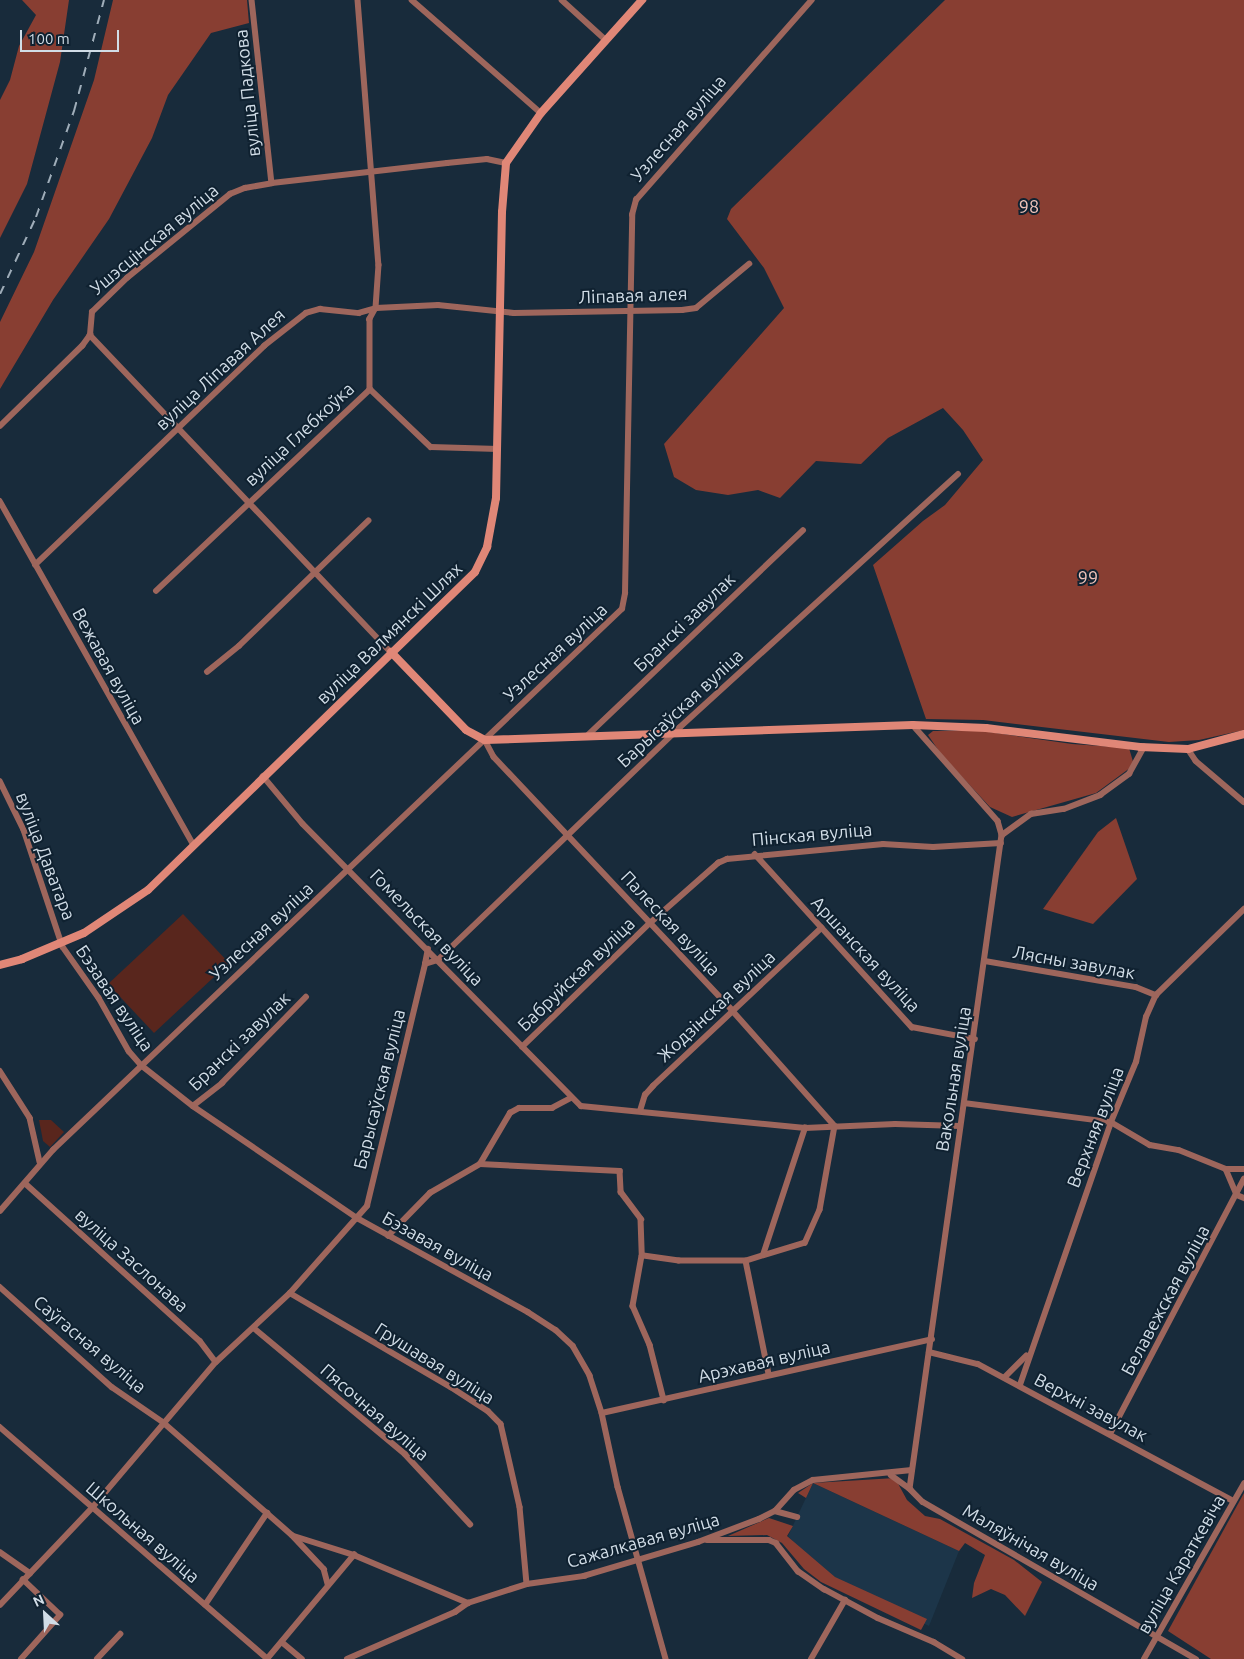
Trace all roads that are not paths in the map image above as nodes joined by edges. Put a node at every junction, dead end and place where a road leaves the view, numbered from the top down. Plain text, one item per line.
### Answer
1 (252, 0) edge
2 (358, 0) edge
3 (412, 0) edge
4 (562, 0) edge
5 (642, 0) edge
6 (812, 0) edge
7 (606, 40) junction
8 (542, 112) junction
9 (506, 163) junction
10 (374, 172) junction
11 (272, 183) junction
12 (749, 264) dead end
13 (376, 308) junction
14 (502, 311) junction
15 (629, 311) junction
16 (90, 335) junction
17 (370, 389) junction
18 (0, 426) edge
19 (180, 427) junction
20 (498, 449) junction
21 (958, 474) dead end
22 (0, 500) edge
23 (248, 501) junction
24 (368, 521) dead end
25 (803, 530) dead end
26 (35, 565) junction
27 (316, 572) junction
28 (156, 592) dead end
29 (392, 652) junction
30 (207, 672) dead end
31 (913, 725) junction
32 (672, 734) junction
33 (1244, 734) edge
34 (587, 736) junction
35 (485, 740) junction
36 (1144, 747) junction
37 (1188, 749) junction
38 (263, 776) junction
39 (0, 781) edge
40 (1244, 802) edge
41 (566, 833) junction
42 (1002, 835) junction
43 (1001, 843) junction
44 (194, 845) junction
45 (755, 854) junction
46 (349, 868) junction
47 (1244, 909) edge
48 (650, 923) junction
49 (821, 928) junction
50 (62, 943) junction
51 (428, 949) junction
52 (438, 960) junction
53 (985, 962) junction
54 (0, 964) edge
55 (425, 964) junction
56 (1156, 995) junction
57 (306, 997) dead end
58 (732, 1010) junction
59 (975, 1040) junction
60 (522, 1047) junction
61 (141, 1065) junction
62 (0, 1071) edge
63 (571, 1098) junction
64 (964, 1104) junction
65 (193, 1106) junction
66 (640, 1111) junction
67 (1111, 1122) junction
68 (835, 1126) junction
69 (960, 1126) junction
70 (805, 1128) junction
71 (40, 1162) junction
72 (480, 1164) junction
73 (1226, 1169) junction
74 (1244, 1169) edge
75 (1244, 1179) edge
76 (25, 1183) junction
77 (1237, 1195) junction
78 (1244, 1198) edge
79 (0, 1211) edge
80 (357, 1218) junction
81 (388, 1236) junction
82 (763, 1255) junction
83 (642, 1256) junction
84 (746, 1261) junction
85 (0, 1287) edge
86 (290, 1293) junction
87 (254, 1328) junction
88 (932, 1339) junction
89 (929, 1352) junction
90 (1028, 1355) junction
91 (216, 1362) junction
92 (769, 1374) junction
93 (1005, 1377) junction
94 (1020, 1385) junction
95 (664, 1400) junction
96 (602, 1413) junction
97 (163, 1422) junction
98 (0, 1427) edge
99 (1110, 1434) junction
100 (911, 1470) junction
101 (888, 1474) junction
102 (1244, 1484) edge
103 (910, 1489) junction
104 (1234, 1501) junction
105 (92, 1508) junction
106 (775, 1510) junction
107 (268, 1513) junction
108 (797, 1517) dead end
109 (470, 1524) dead end
110 (292, 1535) junction
111 (702, 1540) junction
112 (0, 1552) edge
113 (354, 1555) junction
114 (639, 1559) junction
115 (30, 1573) junction
116 (23, 1580) junction
117 (328, 1584) junction
118 (527, 1584) junction
119 (845, 1600) junction
120 (468, 1603) junction
121 (0, 1605) edge
122 (205, 1605) junction
123 (120, 1634) dead end
124 (1156, 1637) junction
125 (282, 1642) junction
126 (21, 1659) edge
127 (97, 1659) edge
128 (268, 1659) edge
129 (302, 1659) edge
130 (347, 1659) edge
131 (666, 1659) edge
132 (811, 1659) edge
133 (962, 1659) edge
134 (1144, 1659) edge
135 (1196, 1659) edge

1 - 11 street, вуліца Падкова
2 - 10 street
3 - 8 street
4 - 7 street
5 - 7 main road
6 - 15 street, Узлесная вуліца
7 - 8 main road
8 - 9 main road
9 - 10 street, Ушэсцінская вуліца
9 - 14 main road, вуліца Валмянскі Шлях
10 - 11 street, Ушэсцінская вуліца
10 - 13 street
11 - 16 street, Ушэсцінская вуліца
12 - 15 street, Ліпавая алея
13 - 14 street, вуліца Ліпавая Алея
13 - 17 street
13 - 19 street, вуліца Ліпавая Алея
14 - 15 street, Ліпавая алея
14 - 20 main road, вуліца Валмянскі Шлях
15 - 35 street, Узлесная вуліца
16 - 18 street
16 - 19 street, вуліца Глебкоўка
17 - 20 street
17 - 23 street, вуліца Глебкоўка
19 - 23 street, вуліца Глебкоўка
19 - 26 street, вуліца Ліпавая Алея
20 - 29 main road, вуліца Валмянскі Шлях
21 - 32 street, Барысаўская вуліца
22 - 26 street, Вежавая вуліца
23 - 27 street, вуліца Глебкоўка
23 - 28 street, вуліца Глебкоўка
24 - 27 street
25 - 34 street, Бранскі завулак
26 - 44 street, Вежавая вуліца
27 - 29 street, вуліца Глебкоўка
27 - 30 street
29 - 35 main road
29 - 38 main road, вуліца Валмянскі Шлях
31 - 32 main road
31 - 36 main road
31 - 42 street
32 - 34 main road
32 - 41 street, Барысаўская вуліца
33 - 37 main road
34 - 35 main road
35 - 41 street, Палеская вуліца
35 - 46 street, Узлесная вуліца
36 - 37 main road
36 - 42 street
37 - 40 street
38 - 44 main road, вуліца Валмянскі Шлях
38 - 46 street, Гомельская вуліца
39 - 50 street, вуліца Даватара
41 - 48 street, Палеская вуліца
41 - 52 street, Барысаўская вуліца
42 - 43 street, Вакольная вуліца
43 - 45 street, Пінская вуліца
43 - 53 street, Вакольная вуліца
44 - 50 main road, вуліца Валмянскі Шлях
45 - 48 street, Пінская вуліца
45 - 49 street, Аршанская вуліца
46 - 51 street, Гомельская вуліца
46 - 61 street, Узлесная вуліца
47 - 56 street, Верхняя вуліца
48 - 58 street, Палеская вуліца
48 - 60 street, Бабруйская вуліца
49 - 58 street, Жодзінская вуліца
49 - 59 street, Аршанская вуліца
50 - 54 main road, вуліца Валмянскі Шлях
50 - 61 street, Бэзавая вуліца
51 - 52 street, Гомельская вуліца
51 - 55 street, Барысаўская вуліца
52 - 55 street, Барысаўская вуліца
52 - 60 street, Гомельская вуліца
53 - 56 street, Лясны завулак
53 - 59 street, Вакольная вуліца
55 - 80 street, Барысаўская вуліца
56 - 67 street, Верхняя вуліца
57 - 65 street, Бранскі завулак
58 - 66 street, Жодзінская вуліца
58 - 68 street, Палеская вуліца
59 - 64 street, Вакольная вуліца
60 - 63 street, Гомельская вуліца
61 - 65 street, Бэзавая вуліца
61 - 71 street, Узлесная вуліца
62 - 71 street
63 - 66 street, Гомельская вуліца
63 - 72 street
64 - 67 street
64 - 69 street, Вакольная вуліца
65 - 80 street, Бэзавая вуліца
66 - 70 street, Гомельская вуліца
67 - 73 street
67 - 90 street, Верхняя вуліца
68 - 69 street, Гомельская вуліца
68 - 70 street, Гомельская вуліца
68 - 82 street
69 - 88 street, Вакольная вуліца
70 - 82 street
71 - 76 street
72 - 81 street
72 - 83 street
73 - 74 street
73 - 77 street
75 - 77 street, Белавежская вуліца
76 - 79 street
76 - 91 street, вуліца Заслонава
77 - 78 street
77 - 99 street, Белавежская вуліца
80 - 81 street, Бэзавая вуліца
80 - 86 street
81 - 96 street, Бэзавая вуліца
82 - 84 street
83 - 84 street
83 - 95 street
84 - 92 street
85 - 97 street, Саўгасная вуліца
86 - 87 street
86 - 118 street, Грушавая вуліца
87 - 91 street
87 - 109 street, Пясочная вуліца
88 - 89 street, Вакольная вуліца
88 - 92 street, Арэхавая вуліца
89 - 93 street, Верхні завулак
89 - 100 street, Вакольная вуліца
90 - 93 street
90 - 94 street, Верхняя вуліца
91 - 97 street
92 - 95 street, Арэхавая вуліца
93 - 94 street, Верхні завулак
94 - 99 street, Верхні завулак
95 - 96 street, Арэхавая вуліца
96 - 114 street, Бэзавая вуліца
97 - 105 street
97 - 107 street, Саўгасная вуліца
98 - 105 street, Школьная вуліца
99 - 104 street, Верхні завулак
100 - 101 street, Сажалкавая вуліца
100 - 103 street
101 - 103 street
101 - 106 street, Сажалкавая вуліца
102 - 104 street, вуліца Караткевіча
103 - 124 street, Маляўнічая вуліца
104 - 124 street, вуліца Караткевіча
105 - 115 street
105 - 122 street, Школьная вуліца
106 - 108 street
106 - 111 street, Сажалкавая вуліца
107 - 110 street, Саўгасная вуліца
107 - 122 street
110 - 113 street
110 - 117 street, Саўгасная вуліца
111 - 114 street, Сажалкавая вуліца
111 - 119 street
112 - 115 street
113 - 117 street
113 - 120 street
114 - 118 street, Сажалкавая вуліца
114 - 131 street, Бэзавая вуліца
115 - 116 street
116 - 121 street
116 - 126 street
117 - 125 street
118 - 120 street, Сажалкавая вуліца
119 - 132 street
119 - 133 street
120 - 130 street, Сажалкавая вуліца
122 - 128 street, Школьная вуліца
123 - 127 street
124 - 134 street, вуліца Караткевіча
124 - 135 street, Маляўнічая вуліца
125 - 128 street
125 - 129 street

